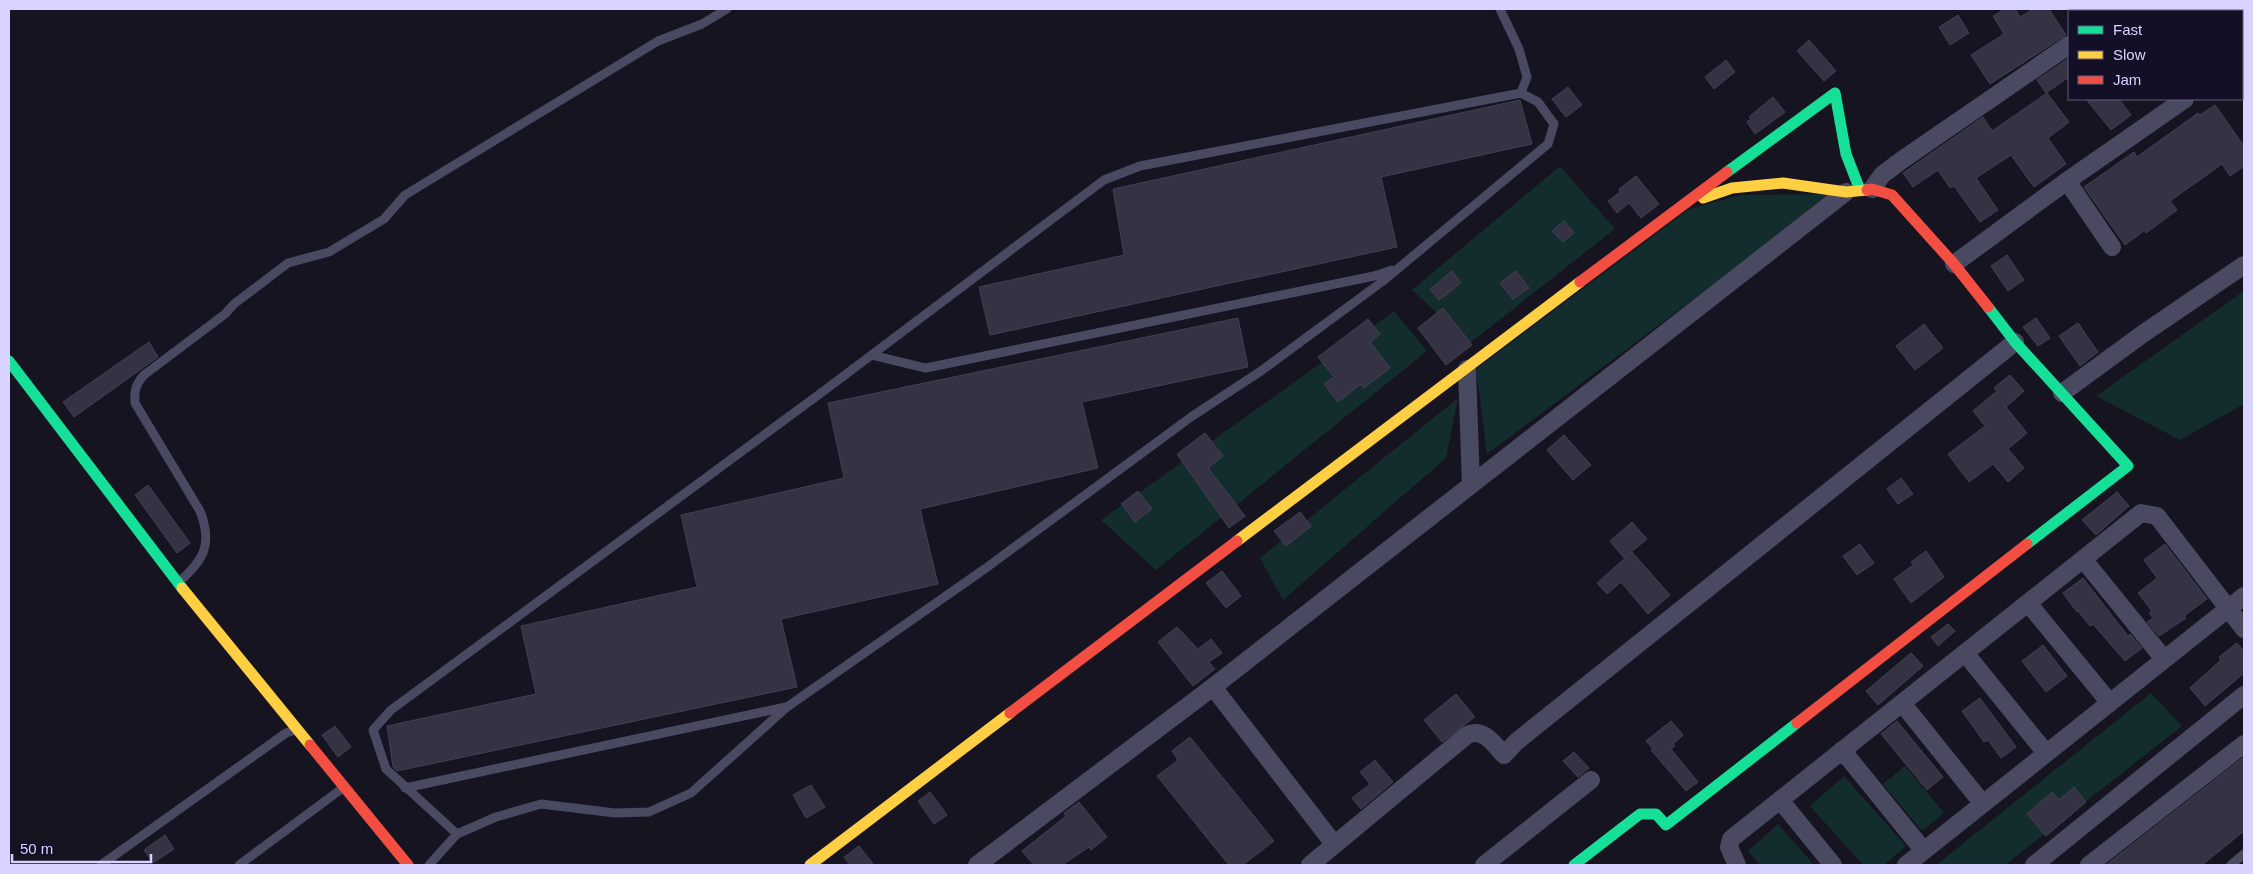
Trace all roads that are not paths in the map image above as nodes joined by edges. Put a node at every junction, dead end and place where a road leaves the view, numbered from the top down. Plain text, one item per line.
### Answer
1 (727, 9) edge
2 (1500, 9) edge
3 (2068, 47) edge
4 (1521, 93) junction
5 (2184, 100) edge
6 (2067, 181) junction
7 (1859, 190) junction
8 (1683, 204) junction
9 (2112, 247) dead end
10 (1954, 264) junction
11 (2244, 265) edge
12 (1397, 268) junction
13 (2015, 342) junction
14 (872, 355) junction
15 (9, 361) edge
16 (1467, 369) junction
17 (2062, 393) junction
18 (1471, 485) junction
19 (2083, 559) junction
20 (179, 582) junction
21 (2244, 596) edge
22 (2028, 603) junction
23 (2228, 608) junction
24 (2244, 628) edge
25 (1965, 653) junction
26 (2164, 659) junction
27 (1213, 687) junction
28 (2244, 695) edge
29 (1902, 703) junction
30 (2110, 703) junction
31 (787, 706) junction
32 (298, 730) junction
33 (2244, 744) edge
34 (1842, 750) junction
35 (2046, 754) junction
36 (1591, 780) dead end
37 (344, 787) junction
38 (405, 788) junction
39 (1780, 800) junction
40 (1983, 804) junction
41 (457, 834) junction
42 (1334, 844) junction
43 (1924, 851) junction
44 (2244, 854) edge
45 (101, 865) edge
46 (239, 865) edge
47 (408, 865) edge
48 (429, 865) edge
49 (810, 865) edge
50 (977, 865) edge
51 (1310, 865) edge
52 (1484, 865) edge
53 (1574, 865) edge
54 (1736, 865) edge
55 (1833, 865) edge
56 (1906, 865) edge
57 (2034, 865) edge
58 (2089, 865) edge
59 (2231, 865) edge

1 - 20 lane
2 - 4 lane
3 - 7 street
4 - 12 lane
4 - 14 lane
5 - 6 street
6 - 9 street
6 - 10 street
7 - 8 street
7 - 8 street
7 - 10 street
7 - 18 street
8 - 16 street
10 - 13 street
11 - 17 street
12 - 14 lane
12 - 31 lane
13 - 17 street
13 - 42 street
14 - 38 lane
15 - 20 street
16 - 18 street
16 - 49 street
17 - 53 street
18 - 27 street
19 - 22 street
19 - 23 street
19 - 26 street
20 - 32 street
21 - 23 street
22 - 25 street
22 - 30 street
23 - 24 street
23 - 26 street
25 - 29 street
25 - 35 street
26 - 30 street
27 - 42 street
27 - 50 street
28 - 57 street
29 - 34 street
29 - 40 street
30 - 35 street
31 - 38 lane
31 - 41 lane
32 - 37 street
32 - 45 lane
33 - 58 street
34 - 39 street
34 - 43 street
35 - 40 street
36 - 52 street
37 - 46 lane
37 - 47 street
38 - 41 lane
39 - 54 street
39 - 55 street
40 - 43 street
41 - 48 lane
42 - 51 street
43 - 56 street
44 - 59 lane

